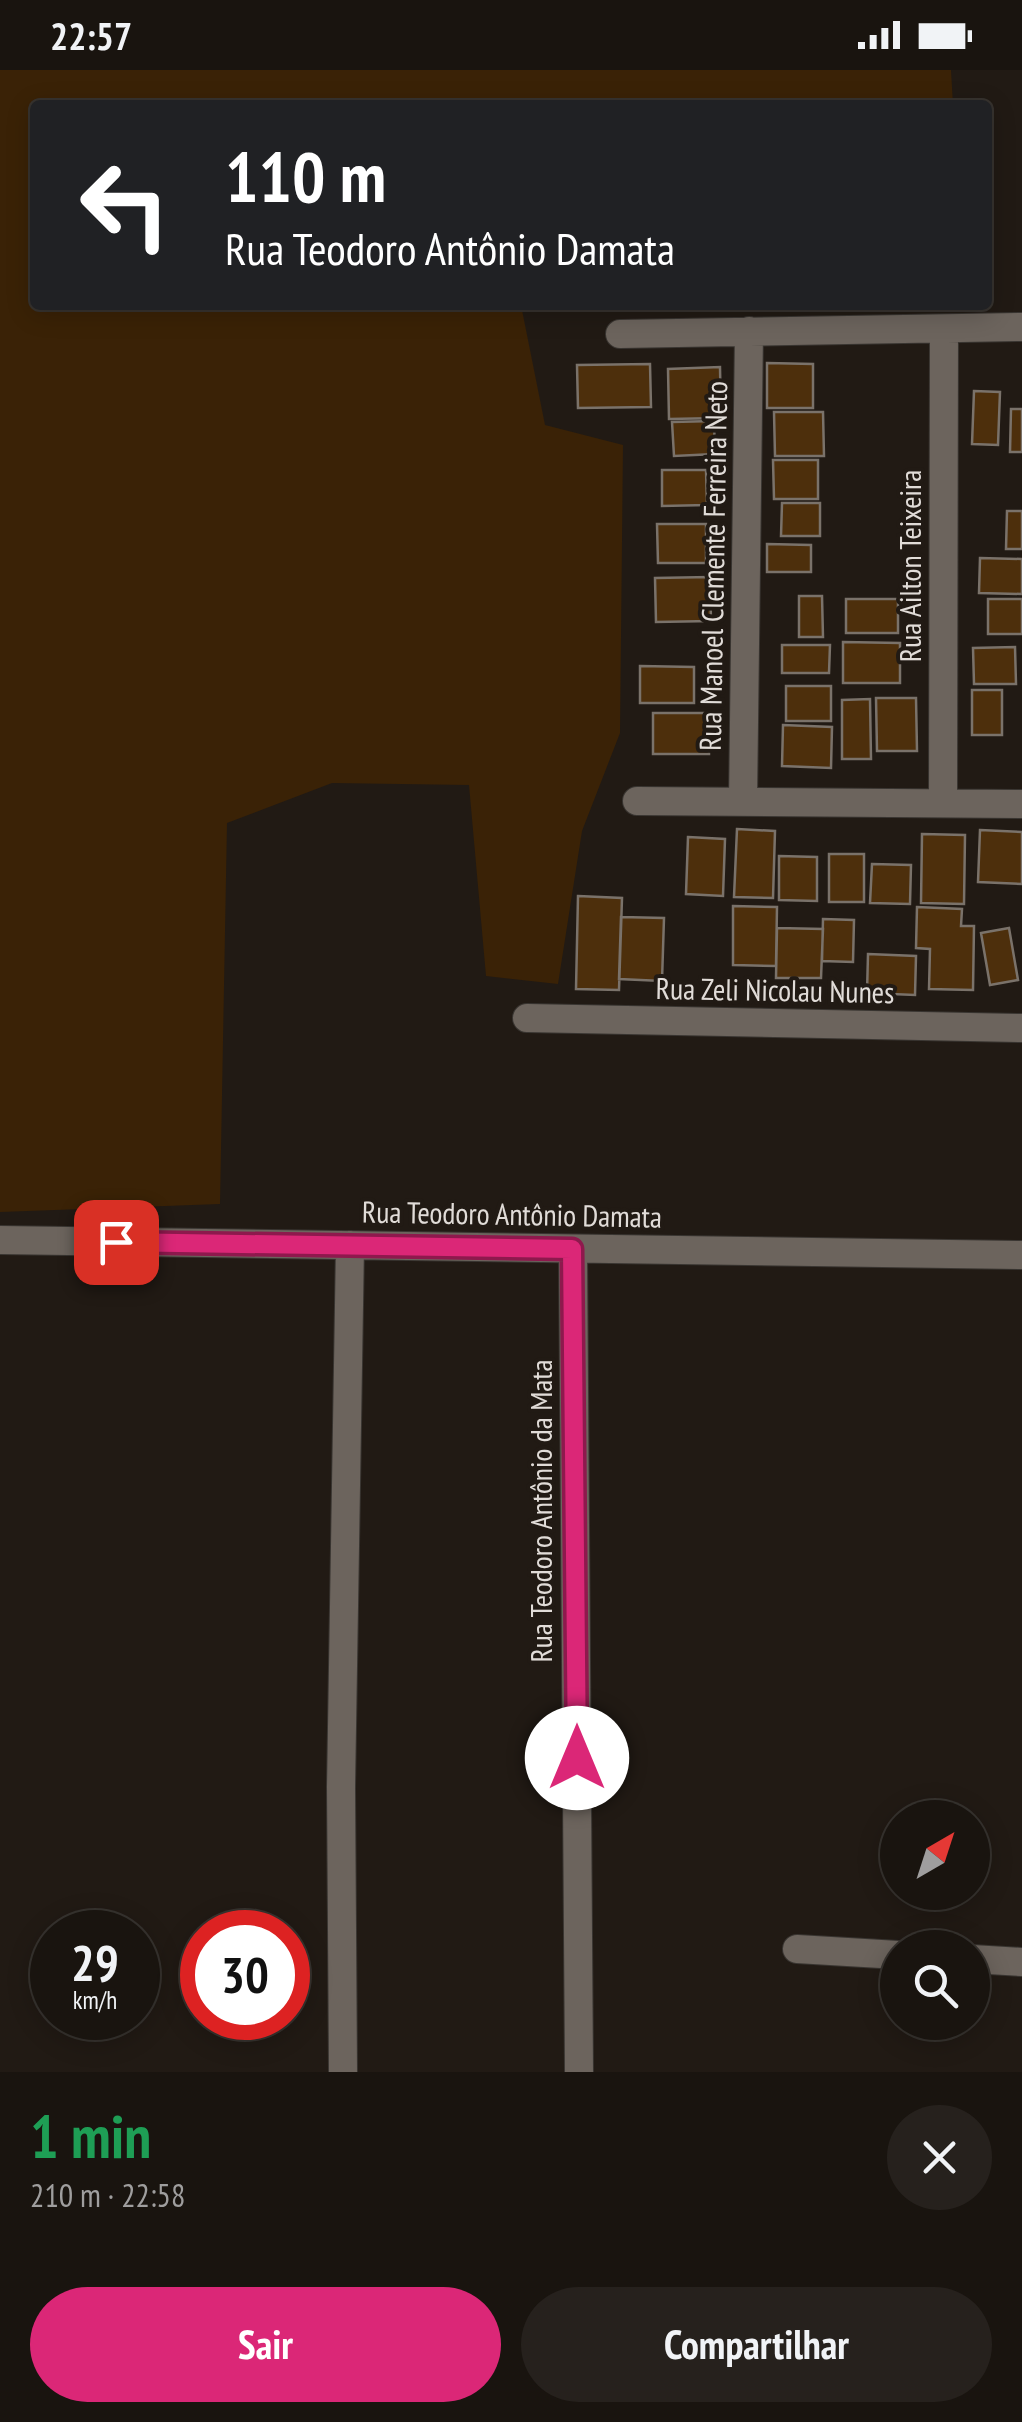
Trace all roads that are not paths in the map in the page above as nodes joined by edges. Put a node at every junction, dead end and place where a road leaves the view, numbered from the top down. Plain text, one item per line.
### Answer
1 (1022, 328) edge
2 (944, 329) junction
3 (750, 331) junction
4 (620, 334) dead end
5 (637, 800) dead end
6 (744, 801) junction
7 (943, 803) junction
8 (1022, 804) edge
9 (528, 1018) dead end
10 (1022, 1028) edge
11 (0, 1240) edge
12 (350, 1245) junction
13 (572, 1249) junction
14 (1022, 1256) edge
15 (797, 1949) dead end
16 (880, 1954) edge
17 (990, 1960) edge
18 (1022, 1962) edge
19 (343, 2072) edge
20 (580, 2072) edge

1 - 2 street
2 - 3 street
2 - 7 street, Rua Ailton Teixeira
3 - 4 street
3 - 6 street, Rua Manoel Clemente Ferreira Neto
5 - 6 street
6 - 7 street
7 - 8 street
9 - 10 street, Rua Zeli Nicolau Nunes
11 - 12 street, Rua Teodoro Antônio Damata
12 - 13 street, Rua Teodoro Antônio Damata
12 - 19 street
13 - 14 street, Rua Teodoro Antônio Damata
13 - 20 street, Rua Teodoro Antônio da Mata
15 - 16 street
17 - 18 street

